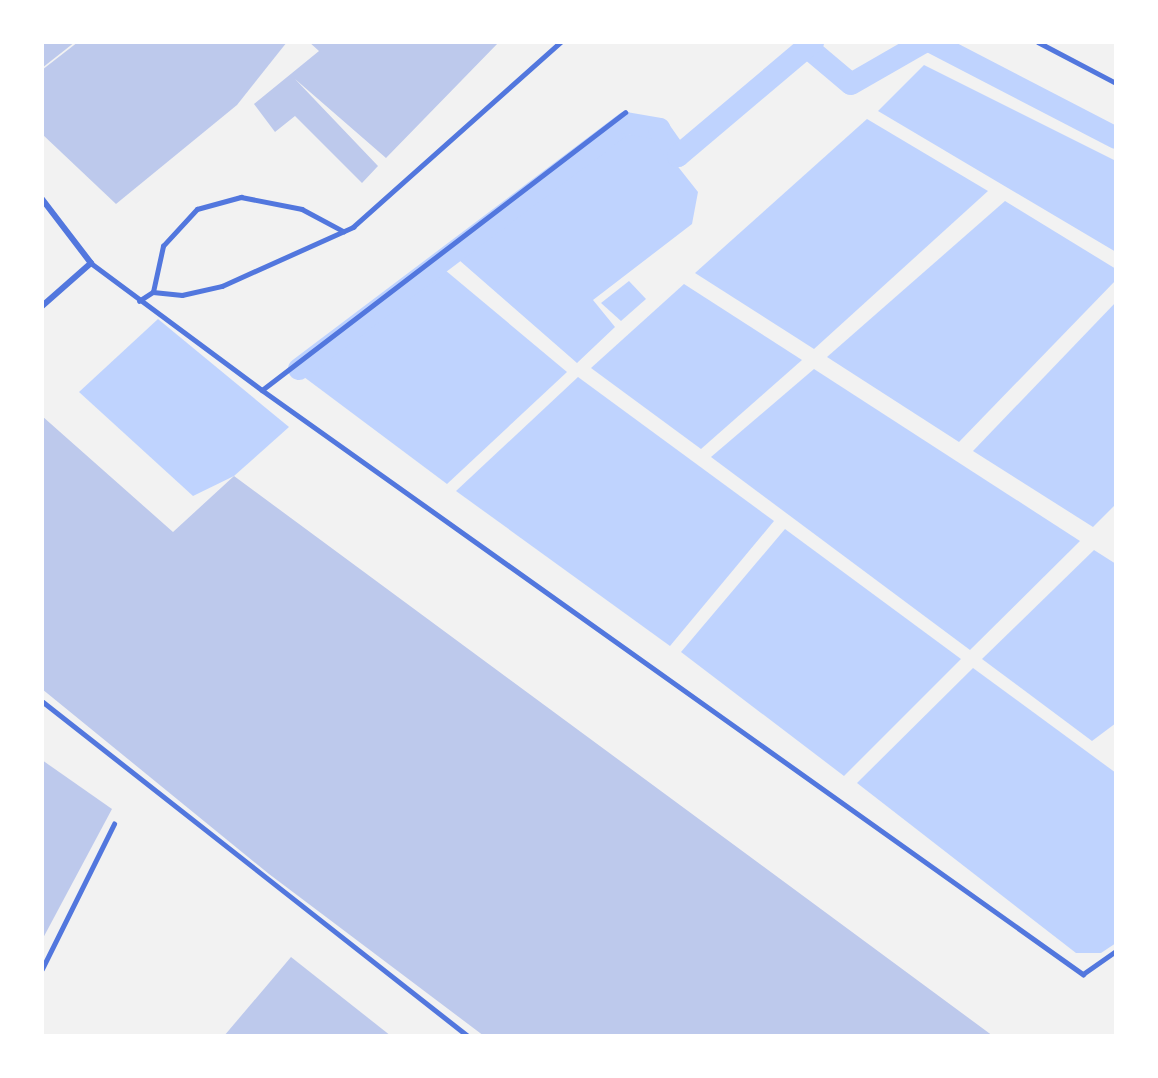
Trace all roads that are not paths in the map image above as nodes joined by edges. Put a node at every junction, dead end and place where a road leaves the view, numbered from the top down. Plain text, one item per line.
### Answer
1 (561, 42) edge
2 (1038, 42) edge
3 (1116, 83) edge
4 (626, 112) dead end
5 (42, 199) edge
6 (344, 231) junction
7 (92, 263) junction
8 (153, 292) junction
9 (139, 301) junction
10 (42, 306) edge
11 (262, 390) junction
12 (42, 701) edge
13 (114, 824) dead end
14 (1116, 951) edge
15 (42, 969) edge
16 (468, 1036) edge

1 - 6 lane
2 - 3 lane
4 - 11 lane
5 - 7 street
6 - 8 lane
6 - 8 lane
7 - 9 lane
7 - 10 street
8 - 9 lane
9 - 11 lane
11 - 14 lane
12 - 16 lane
13 - 15 lane

